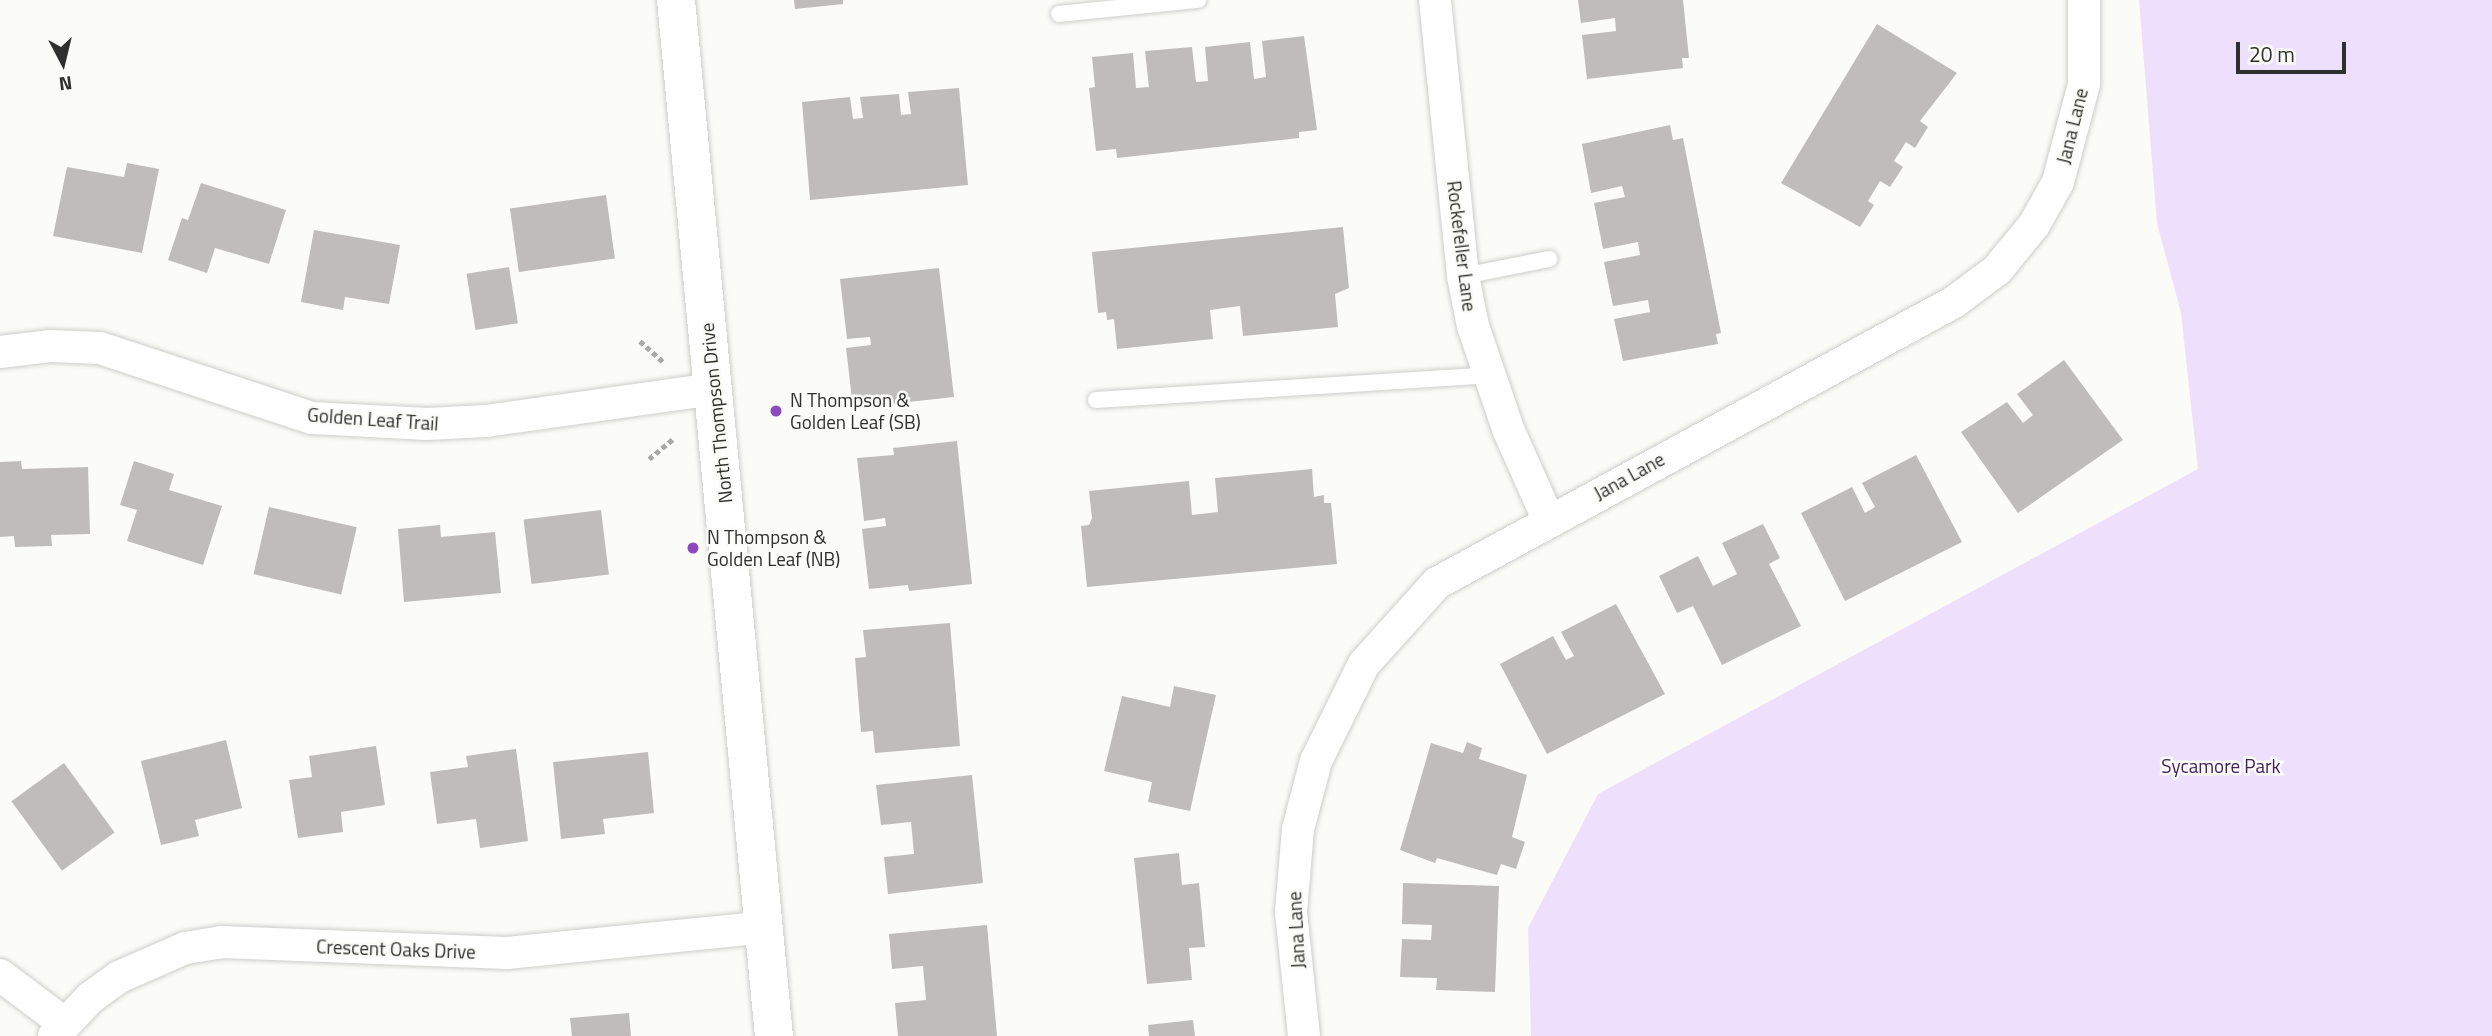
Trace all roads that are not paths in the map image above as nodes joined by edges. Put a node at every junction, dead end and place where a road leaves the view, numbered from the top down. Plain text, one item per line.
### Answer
1 (676, 0) edge
2 (1198, 0) edge
3 (1435, 0) edge
4 (2084, 0) edge
5 (1059, 15) dead end
6 (1549, 259) dead end
7 (1463, 276) junction
8 (0, 352) edge
9 (1489, 375) junction
10 (713, 389) junction
11 (1096, 400) dead end
12 (1549, 521) junction
13 (766, 927) junction
14 (0, 975) edge
15 (59, 1030) edge
16 (774, 1036) edge
17 (1304, 1036) edge

1 - 10 street, North Thompson Drive
2 - 5 lane
3 - 7 street, Rockefeller Lane
4 - 12 street, Jana Lane
6 - 7 lane
7 - 9 street, Rockefeller Lane
8 - 10 street, Golden Leaf Trail
9 - 11 lane
9 - 12 street, Rockefeller Lane
10 - 13 street, North Thompson Drive
12 - 17 street, Jana Lane
13 - 15 street, Crescent Oaks Drive
13 - 16 street, North Thompson Drive
14 - 15 street

